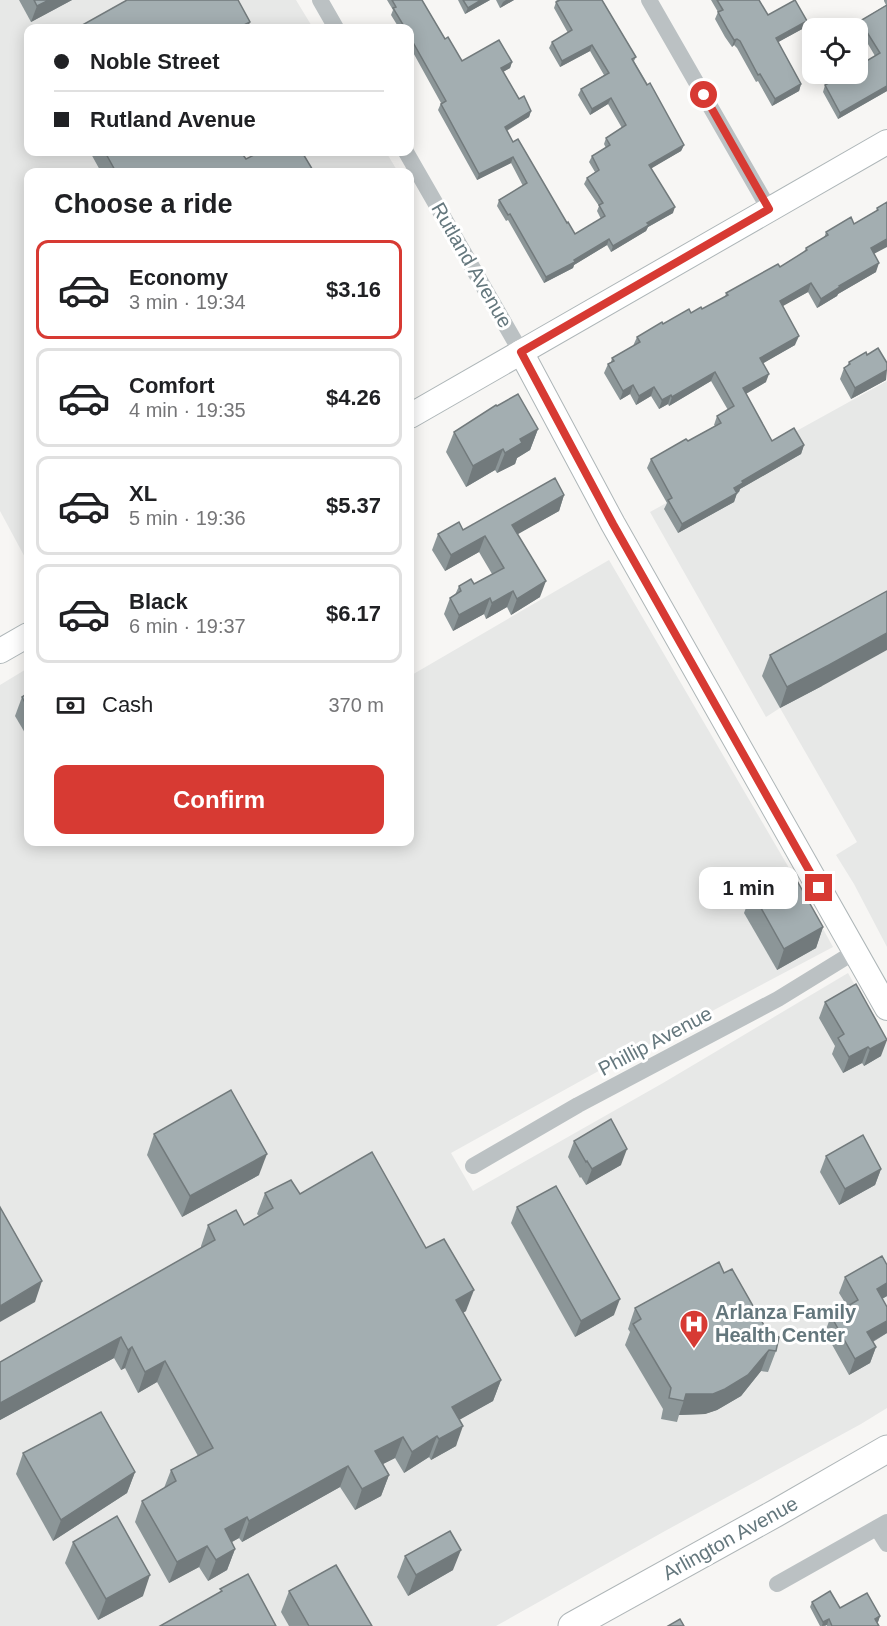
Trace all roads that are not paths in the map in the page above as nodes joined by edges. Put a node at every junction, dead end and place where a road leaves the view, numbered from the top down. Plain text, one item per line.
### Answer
1 (320, 0) edge
2 (649, 0) edge
3 (334, 24) edge
4 (887, 142) edge
5 (408, 156) edge
6 (769, 209) junction
7 (521, 352) junction
8 (414, 414) edge
9 (24, 637) edge
10 (0, 651) edge
11 (856, 951) junction
12 (887, 1008) edge
13 (473, 1166) dead end
14 (887, 1449) edge
15 (882, 1525) edge
16 (887, 1544) edge
17 (777, 1584) dead end
18 (572, 1626) edge

1 - 3 street
2 - 6 street
4 - 6 street
5 - 7 street, Rutland Avenue
6 - 7 street
7 - 8 street
7 - 11 street, Rutland Avenue
9 - 10 street
11 - 12 street, Rutland Avenue
11 - 13 street, Phillip Avenue
14 - 18 main road, Arlington Avenue
15 - 16 street
15 - 17 street

